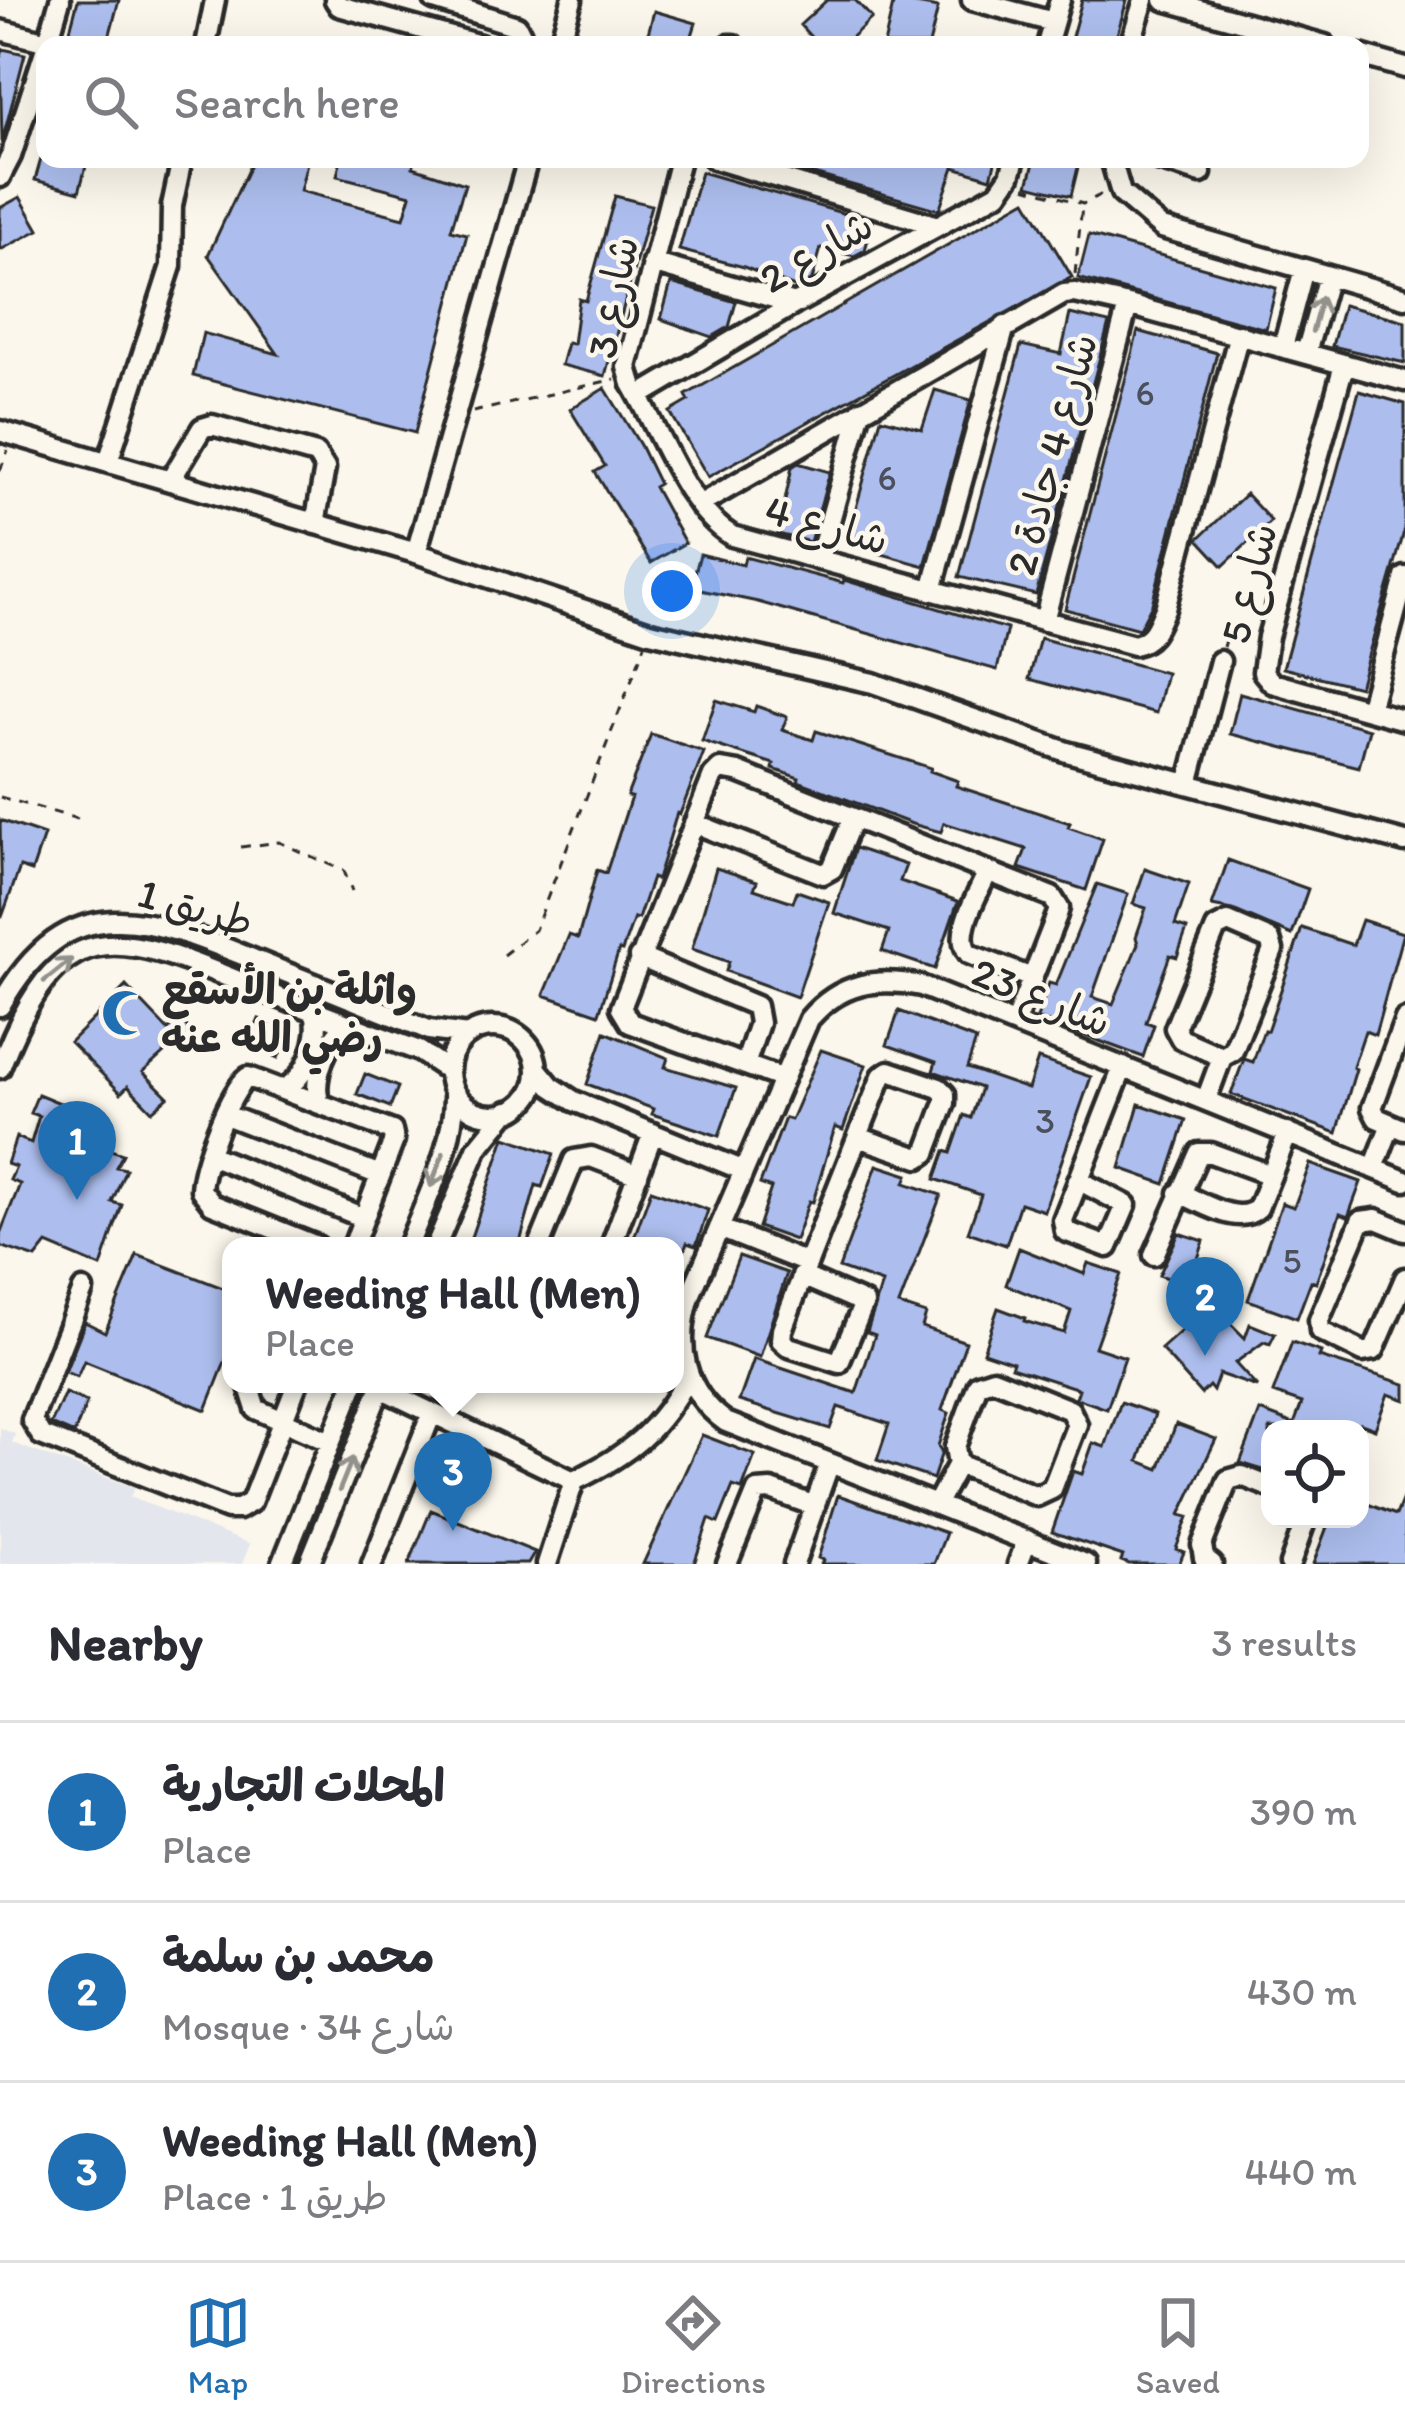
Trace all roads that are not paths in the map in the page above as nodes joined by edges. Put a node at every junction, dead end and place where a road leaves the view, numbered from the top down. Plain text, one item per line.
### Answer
1 (60, 0) edge
2 (215, 0) edge
3 (335, 0) edge
4 (435, 0) edge
5 (572, 0) edge
6 (972, 0) edge
7 (1060, 0) edge
8 (1144, 0) edge
9 (1164, 0) edge
10 (1053, 22) junction
11 (426, 29) junction
12 (0, 30) edge
13 (49, 36) edge
14 (208, 36) edge
15 (450, 36) edge
16 (520, 36) edge
17 (562, 36) edge
18 (1049, 36) edge
19 (1133, 36) edge
20 (1292, 36) edge
21 (36, 43) edge
22 (1369, 58) edge
23 (1405, 68) edge
24 (36, 77) edge
25 (180, 168) edge
26 (526, 168) edge
27 (678, 168) edge
28 (744, 168) edge
29 (1011, 168) edge
30 (1113, 168) edge
31 (1185, 168) edge
32 (1201, 173) dead end
33 (0, 176) edge
34 (935, 225) junction
35 (652, 263) junction
36 (1304, 269) junction
37 (1328, 276) junction
38 (1405, 298) edge
39 (795, 304) junction
40 (1128, 305) junction
41 (1005, 326) junction
42 (1239, 334) junction
43 (1283, 346) junction
44 (1306, 353) junction
45 (1344, 364) junction
46 (1405, 381) edge
47 (639, 396) junction
48 (861, 410) junction
49 (7, 433) edge
50 (108, 462) junction
51 (170, 481) junction
52 (699, 505) junction
53 (315, 524) junction
54 (416, 553) junction
55 (819, 560) junction
56 (1405, 577) edge
57 (932, 590) junction
58 (1044, 621) junction
59 (1220, 661) road end
60 (1369, 710) junction
61 (1405, 720) edge
62 (1188, 784) junction
63 (853, 818) junction
64 (694, 824) junction
65 (1405, 842) edge
66 (988, 871) junction
67 (639, 957) junction
68 (1032, 978) junction
69 (0, 1006) edge
70 (315, 1012) junction
71 (1405, 1019) edge
72 (1015, 1022) junction
73 (348, 1025) junction
74 (468, 1035) junction
75 (1222, 1057) junction
76 (745, 1065) junction
77 (1123, 1067) junction
78 (0, 1068) edge
79 (537, 1069) junction
80 (449, 1071) junction
81 (781, 1078) junction
82 (284, 1088) junction
83 (454, 1091) junction
84 (526, 1100) junction
85 (1206, 1100) junction
86 (319, 1101) junction
87 (574, 1101) junction
88 (508, 1112) junction
89 (226, 1115) junction
90 (1398, 1127) edge
91 (653, 1133) junction
92 (1288, 1133) junction
93 (858, 1137) junction
94 (210, 1155) junction
95 (1374, 1168) junction
96 (742, 1170) junction
97 (638, 1174) junction
98 (380, 1175) junction
99 (1271, 1175) junction
100 (1078, 1180) dead end
101 (1405, 1181) edge
102 (1179, 1193) junction
103 (364, 1218) junction
104 (719, 1228) junction
105 (1405, 1231) edge
106 (293, 1237) edge
107 (357, 1237) edge
108 (411, 1237) edge
109 (440, 1237) edge
110 (542, 1237) edge
111 (614, 1237) edge
112 (1154, 1255) dead end
113 (805, 1269) junction
114 (1405, 1278) edge
115 (83, 1290) dead end
116 (684, 1316) edge
117 (684, 1346) edge
118 (688, 1376) junction
119 (684, 1384) edge
120 (249, 1393) edge
121 (293, 1393) edge
122 (350, 1393) edge
123 (378, 1393) edge
124 (394, 1393) edge
125 (679, 1393) edge
126 (432, 1413) junction
127 (281, 1422) junction
128 (330, 1442) junction
129 (958, 1464) junction
130 (830, 1465) junction
131 (574, 1481) junction
132 (1261, 1483) edge
133 (936, 1505) junction
134 (815, 1506) junction
135 (1303, 1528) edge
136 (1027, 1540) junction
137 (282, 1564) edge
138 (309, 1564) edge
139 (372, 1564) edge
140 (547, 1564) edge
141 (727, 1564) edge
142 (794, 1564) edge
143 (1018, 1564) edge
144 (1086, 1564) edge
145 (1212, 1564) edge
146 (1290, 1564) edge

1 - 13 street
2 - 14 street
3 - 11 street
4 - 11 street
4 - 16 street
5 - 17 street
6 - 10 street
7 - 10 street
8 - 19 street
9 - 20 street
10 - 18 street
11 - 15 street
12 - 21 street
22 - 23 street
24 - 33 street
25 - 50 street
26 - 54 street
27 - 35 street, شارع 3
28 - 34 street
29 - 34 street, شارع 2
30 - 36 street
31 - 32 street
34 - 39 street, شارع 2
35 - 39 street
35 - 47 street, شارع 3
36 - 37 street
36 - 43 street
37 - 38 street
44 -> 37 street
39 - 47 street, شارع 2
40 - 41 street, شارع 4
40 - 42 street
40 - 58 street, شارع 4 جادة 2
41 - 48 street, شارع 4
41 - 57 street
42 - 43 street
42 - 58 street, شارع 4
43 - 44 street
44 - 45 street
45 - 46 street
45 - 60 street, شارع 5
47 - 52 street, شارع 3
48 - 52 street, شارع 4
48 - 55 street
49 - 50 street
50 - 51 street
51 - 53 street
51 - 53 street
52 - 55 street, شارع 4
53 - 54 street
54 - 62 street
55 - 57 street, شارع 4
56 - 60 street
57 - 58 street, شارع 4
59 - 62 street
60 - 61 street, شارع 5
62 - 65 street
63 - 64 street
63 - 64 street
63 - 66 street
64 - 67 street
66 - 68 street
66 - 68 street
67 - 76 street
67 - 76 street
68 - 72 street
69 - 74 street, طريق 1
70 - 73 street, طريق 1
78 -> 70 street, طريق 1
70 - 82 street
71 - 90 street
72 - 77 street, شارع 23
72 - 81 street, شارع 23
73 - 80 street, طريق 1
73 - 86 street
74 - 79 street
74 - 80 street
75 - 75 street
75 - 85 street
76 - 81 street
77 - 85 street, شارع 23
77 - 100 street
79 - 84 street
79 - 87 street
80 - 83 street
81 - 96 street, شارع 23
82 - 86 street
82 - 89 street
83 - 88 street
83 -> 108 street
84 - 87 street
84 - 88 street
85 - 92 street, شارع 23
86 - 98 street
87 - 91 street
88 - 109 street
89 - 94 street
89 - 98 street
90 - 95 street
91 - 96 street
91 - 97 street
92 - 95 street, شارع 23
92 - 99 street
93 - 93 street
93 - 113 street
94 - 103 street
94 - 106 street
95 - 101 street, شارع 23
96 - 104 street, شارع 23
97 - 110 street
97 - 111 street
98 - 103 street
99 - 102 street
99 - 102 street
102 - 112 street
103 - 107 street
104 - 113 street
104 - 116 street, شارع 23
105 - 114 street
113 - 113 street
115 - 127 street
117 - 118 street, شارع 23
118 - 119 street
118 - 130 street
120 - 127 street
121 - 127 street
122 - 128 street
138 -> 123 street
124 - 126 street
125 - 131 street
126 - 131 street
126 - 139 street
127 - 128 street
128 - 137 street
129 - 129 street
129 - 133 street
130 - 133 street
130 - 134 street
131 - 140 street
132 - 145 street
133 - 136 street
134 - 141 street
134 - 142 street
135 - 146 street
136 - 143 street
136 - 144 street

